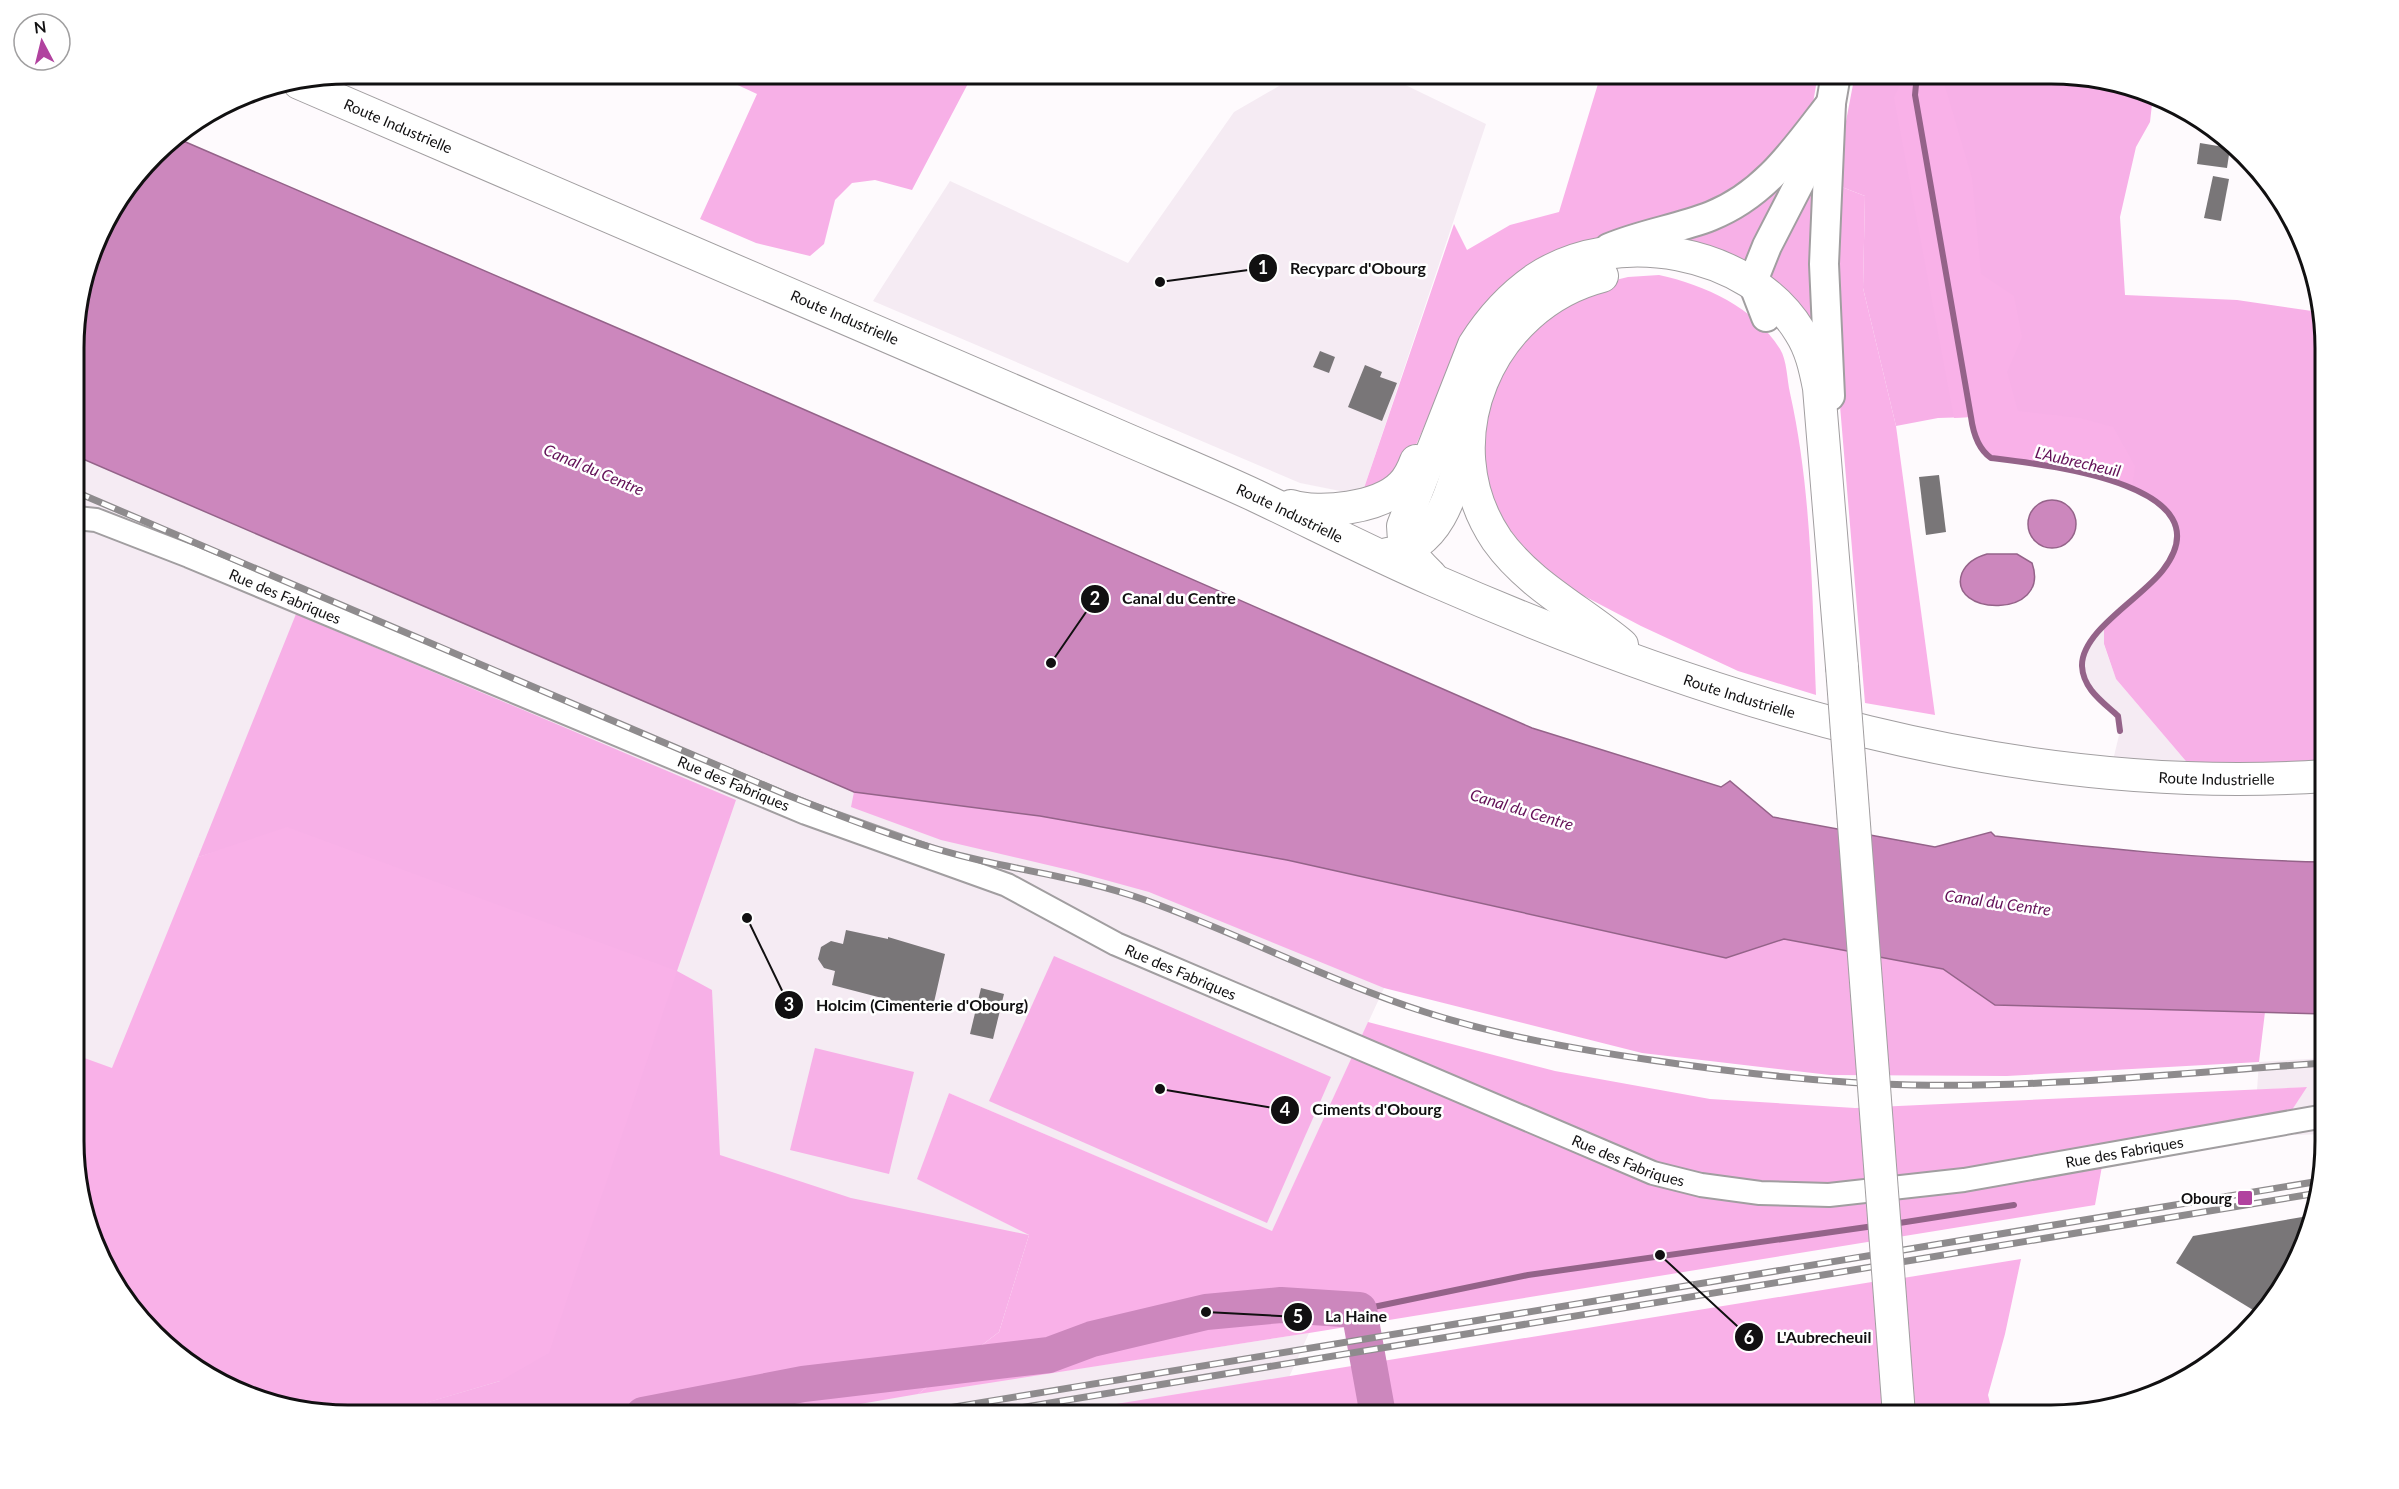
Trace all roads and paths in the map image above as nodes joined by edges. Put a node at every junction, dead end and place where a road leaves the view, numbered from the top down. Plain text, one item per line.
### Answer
1 (1834, 84) edge
2 (308, 87) edge
3 (1831, 103) junction
4 (1583, 259) junction
5 (1754, 286) junction
6 (1766, 317) junction
7 (1474, 345) junction
8 (1468, 433) junction
9 (1826, 464) junction
10 (1251, 493) junction
11 (1830, 517) junction
12 (84, 519) edge
13 (1392, 552) junction
14 (1651, 667) junction
15 (2315, 776) edge
16 (2315, 1118) edge
17 (1898, 1405) edge

1 - 3 street
2 - 10 main road, Route Industrielle
3 - 4 street
3 - 5 street
3 - 11 street
4 - 5 main road
4 - 7 main road
5 - 6 street
5 - 9 main road
6 - 8 main road
6 - 9 main road
7 - 10 main road
7 - 13 main road
8 - 13 main road
8 - 14 main road
9 - 11 main road
10 - 13 main road, Route Industrielle
11 - 17 main road, bridge
12 - 16 street, Rue des Fabriques
13 - 14 main road, Route Industrielle
14 - 15 main road, Route Industrielle

